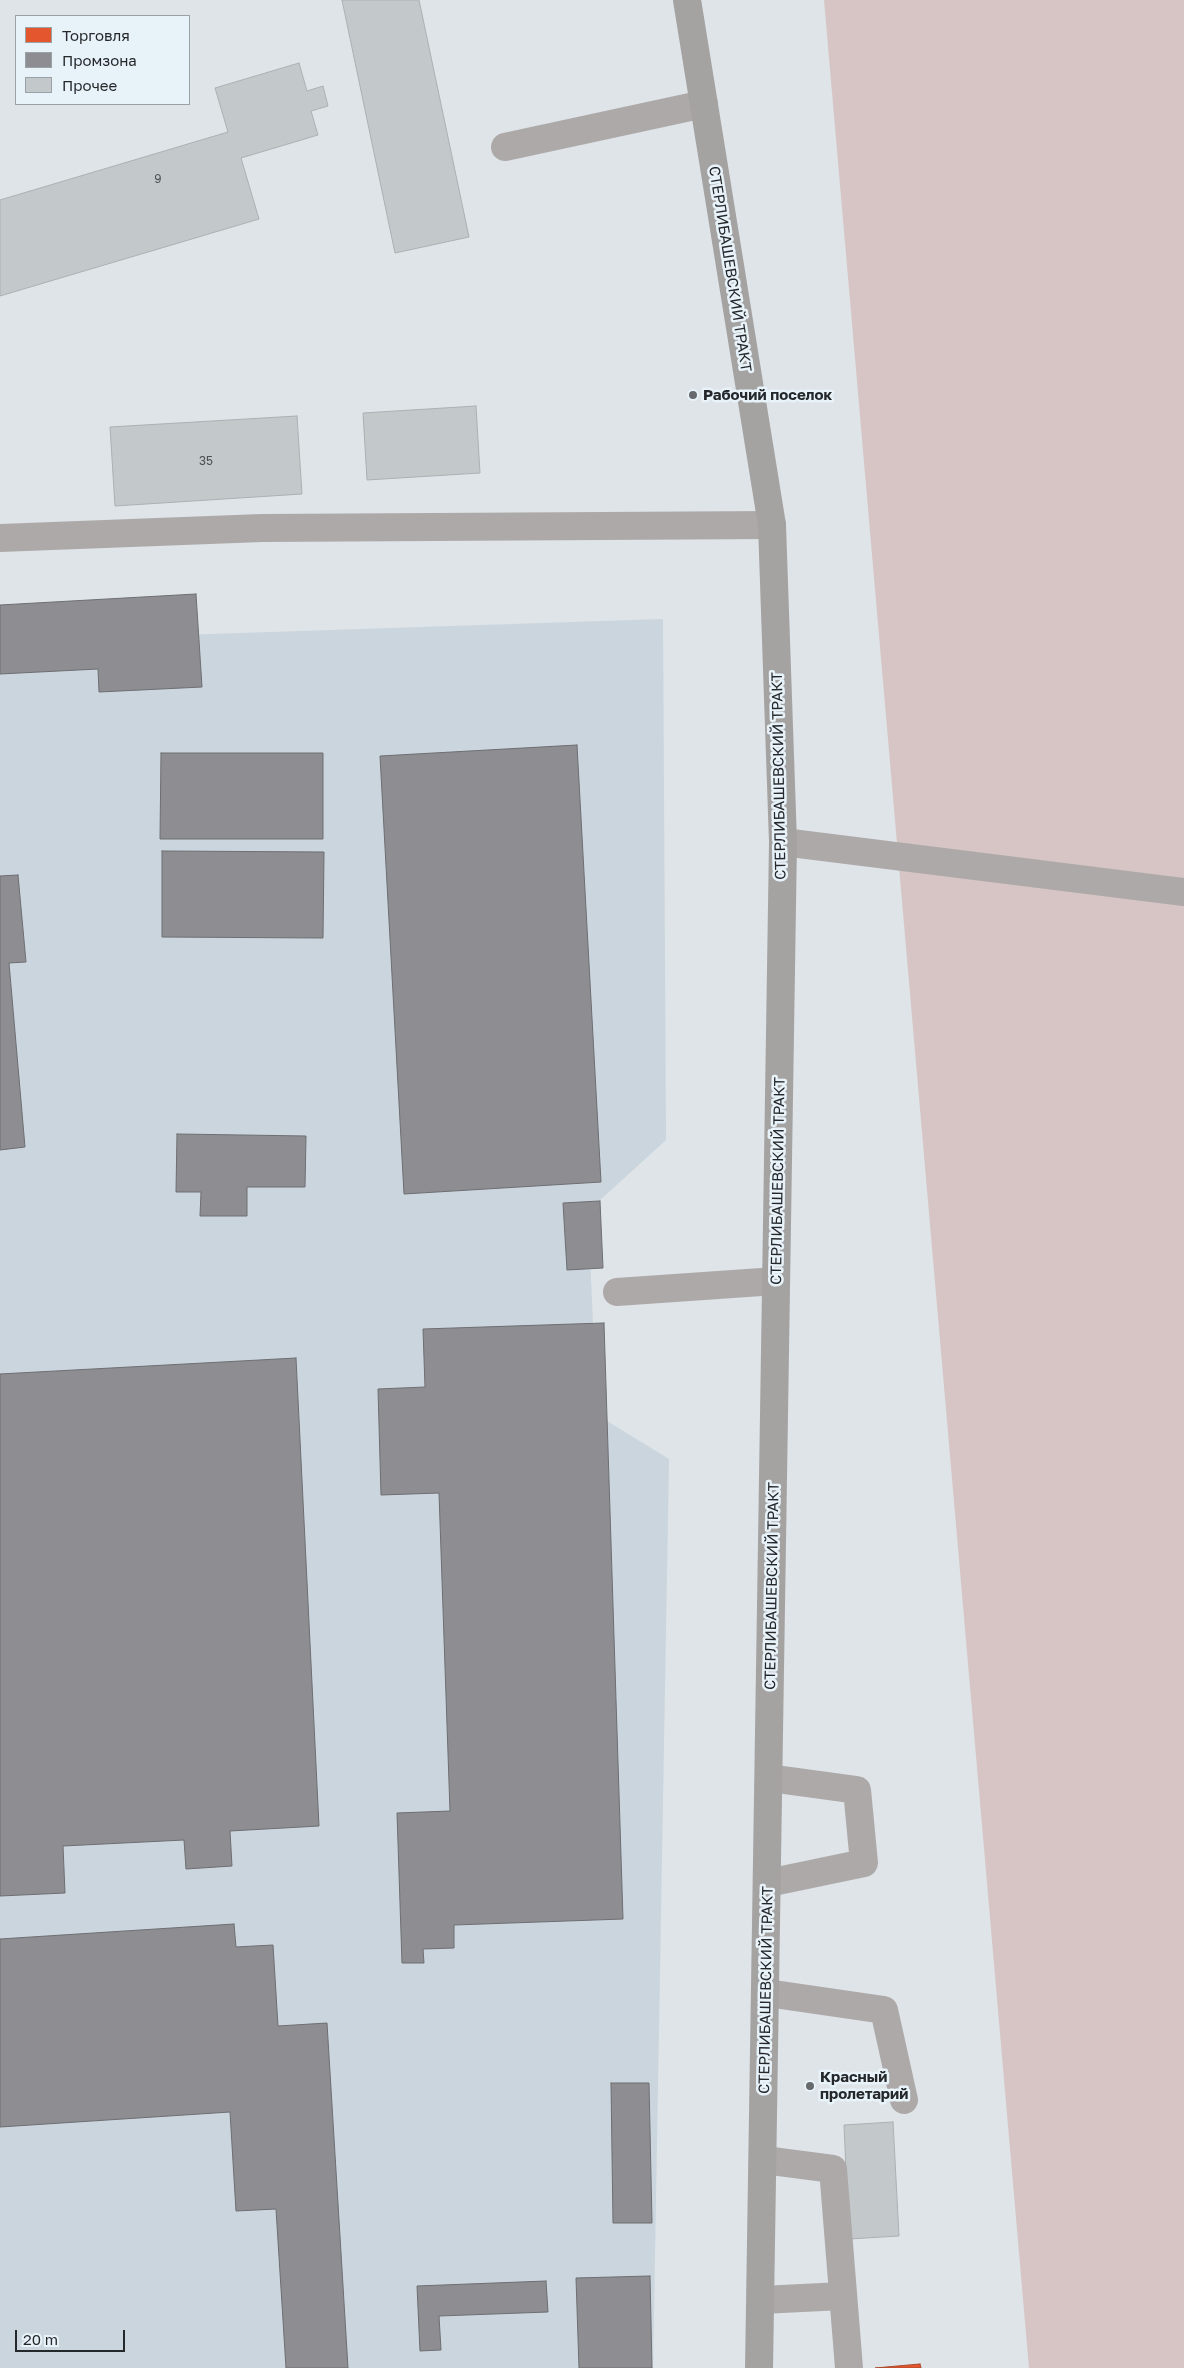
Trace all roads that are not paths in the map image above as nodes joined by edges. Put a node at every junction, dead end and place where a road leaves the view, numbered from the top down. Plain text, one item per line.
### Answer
1 (687, 0) edge
2 (704, 104) junction
3 (505, 147) dead end
4 (772, 525) junction
5 (0, 538) edge
6 (783, 842) junction
7 (1184, 892) edge
8 (776, 1281) junction
9 (617, 1292) dead end
10 (769, 1778) junction
11 (768, 1883) junction
12 (767, 1993) junction
13 (904, 2100) dead end
14 (764, 2160) junction
15 (843, 2296) junction
16 (761, 2300) junction
17 (759, 2368) edge
18 (849, 2368) edge

1 - 2 main road, СТЕРЛИБАШЕВСКИЙ ТРАКТ
2 - 3 street
2 - 4 main road, СТЕРЛИБАШЕВСКИЙ ТРАКТ
4 - 5 street
4 - 6 main road, СТЕРЛИБАШЕВСКИЙ ТРАКТ
6 - 7 street
6 - 8 main road, СТЕРЛИБАШЕВСКИЙ ТРАКТ
8 - 9 street
8 - 10 main road, СТЕРЛИБАШЕВСКИЙ ТРАКТ
10 - 11 main road, СТЕРЛИБАШЕВСКИЙ ТРАКТ
10 - 11 street
11 - 12 main road, СТЕРЛИБАШЕВСКИЙ ТРАКТ
12 - 13 street
12 - 14 main road, СТЕРЛИБАШЕВСКИЙ ТРАКТ
14 - 15 street
14 - 16 main road, СТЕРЛИБАШЕВСКИЙ ТРАКТ
15 - 16 street
15 - 18 street
16 - 17 main road, СТЕРЛИБАШЕВСКИЙ ТРАКТ

